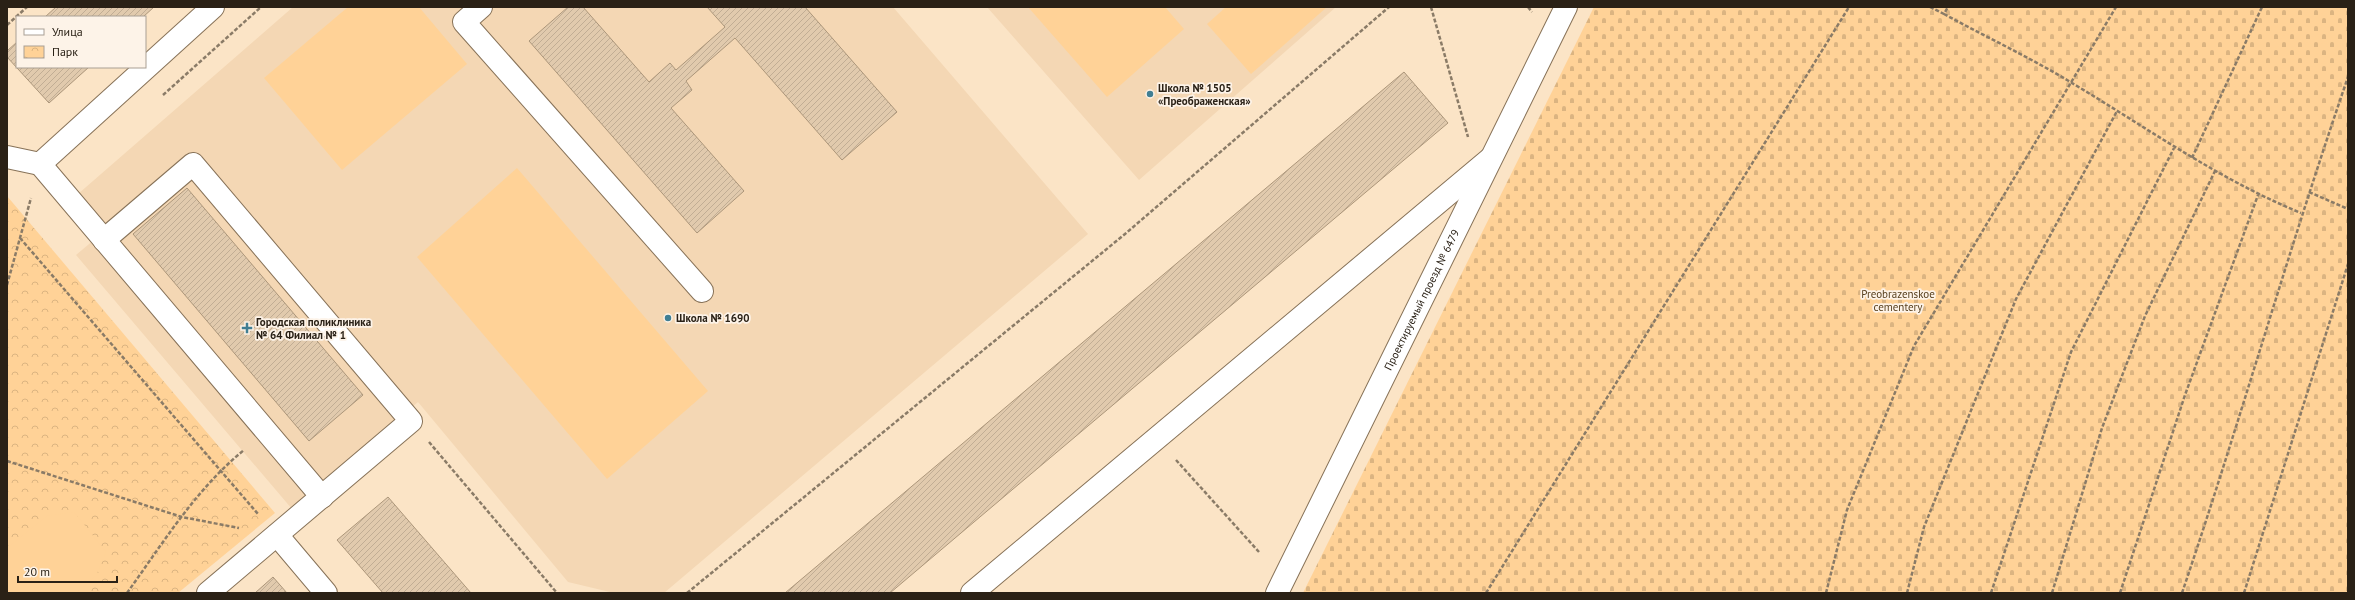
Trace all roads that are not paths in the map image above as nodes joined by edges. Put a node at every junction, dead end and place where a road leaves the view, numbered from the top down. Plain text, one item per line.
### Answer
1 (213, 7) edge
2 (481, 7) edge
3 (1566, 7) edge
4 (146, 68) edge
5 (146, 68) edge
6 (7, 157) edge
7 (1490, 159) junction
8 (40, 164) junction
9 (104, 240) junction
10 (702, 291) dead end
11 (322, 497) junction
12 (277, 535) junction
13 (208, 593) edge
14 (326, 593) edge
15 (972, 593) edge
16 (1277, 593) edge

1 - 4 street
2 - 10 street
3 - 7 street, Проектируемый проезд № 6479
5 - 8 street
6 - 8 street
7 - 15 street
7 - 16 street, Проектируемый проезд № 6479
8 - 9 street
9 - 11 street
9 - 11 street
11 - 12 street
12 - 13 street
12 - 14 street

